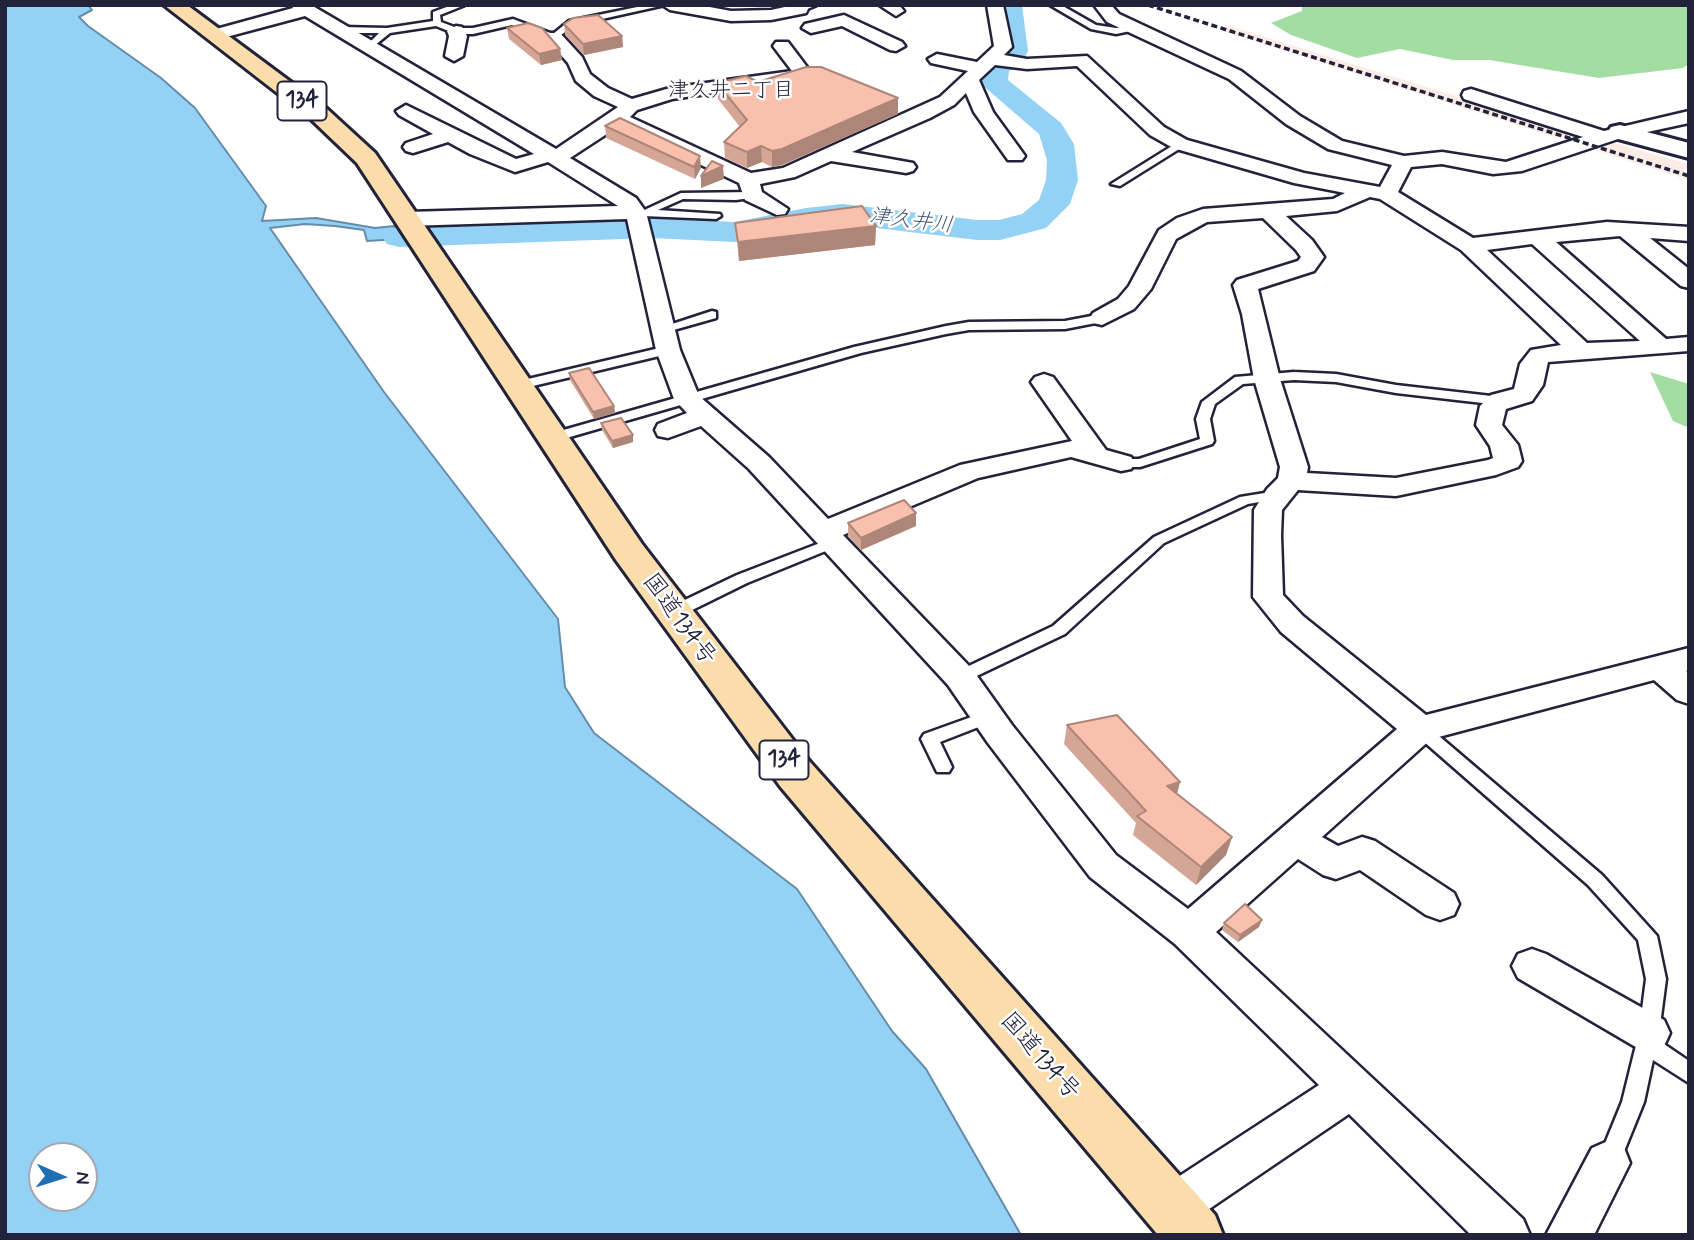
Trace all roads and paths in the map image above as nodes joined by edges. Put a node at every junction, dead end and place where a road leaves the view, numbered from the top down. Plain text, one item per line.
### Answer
1 (174, 5) edge
2 (461, 5) edge
3 (661, 5) edge
4 (670, 5) edge
5 (995, 5) edge
6 (1054, 5) edge
7 (1102, 5) edge
8 (302, 7) edge
9 (806, 7) edge
10 (771, 15) junction
11 (437, 23) junction
12 (811, 28) junction
13 (1136, 29) junction
14 (341, 30) junction
15 (387, 31) junction
16 (456, 31) junction
17 (215, 35) junction
18 (554, 37) junction
19 (833, 38) dead end
20 (782, 46) dead end
21 (897, 46) dead end
22 (369, 47) junction
23 (454, 56) dead end
24 (937, 59) dead end
25 (991, 66) junction
26 (804, 75) junction
27 (824, 75) edge
28 (1499, 80) dead end
29 (1471, 95) dead end
30 (1490, 101) junction
31 (898, 104) edge
32 (478, 110) junction
33 (406, 111) dead end
34 (624, 112) junction
35 (923, 114) junction
36 (1689, 117) edge
37 (443, 131) junction
38 (1612, 134) junction
39 (1180, 144) junction
40 (413, 147) dead end
41 (1689, 151) edge
42 (829, 155) junction
43 (1015, 156) dead end
44 (554, 157) junction
45 (1404, 162) junction
46 (906, 167) dead end
47 (1116, 184) dead end
48 (750, 188) junction
49 (1364, 192) junction
50 (1386, 194) junction
51 (777, 209) dead end
52 (1268, 210) junction
53 (716, 216) dead end
54 (640, 220) junction
55 (1626, 230) junction
56 (416, 232) junction
57 (1689, 234) edge
58 (1536, 236) junction
59 (1469, 245) junction
60 (1689, 281) edge
61 (712, 315) dead end
62 (1102, 318) joint
63 (666, 339) junction
64 (1689, 344) edge
65 (1661, 347) junction
66 (1581, 350) junction
67 (1267, 379) junction
68 (1044, 382) dead end
69 (516, 386) junction
70 (1500, 401) junction
71 (696, 407) junction
72 (668, 430) dead end
73 (551, 438) junction
74 (1109, 459) junction
75 (1284, 488) junction
76 (828, 537) junction
77 (673, 613) junction
78 (1674, 663) edge
79 (960, 677) junction
80 (1689, 692) edge
81 (988, 716) junction
82 (1420, 729) junction
83 (943, 767) dead end
84 (1296, 839) junction
85 (1440, 904) dead end
86 (1189, 932) junction
87 (1532, 966) dead end
88 (1648, 1039) junction
89 (1689, 1073) edge
90 (1352, 1087) junction
91 (1608, 1163) joint
92 (1183, 1221) edge
93 (1493, 1231) edge
94 (1569, 1235) edge

1 - 17 highway, 国道134号 / 134
2 - 11 lane
3 - 18 lane
4 - 10 street
5 - 25 street
6 - 13 lane
7 - 13 street
8 - 14 street
8 - 17 street
9 - 10 street
10 - 12 street
11 - 15 lane
11 - 16 lane
12 - 19 street
12 - 21 street
13 - 45 street
14 - 15 lane
14 - 22 street
15 - 22 lane
16 - 18 lane
16 - 23 street
17 - 56 highway, 国道134号 / 134
18 - 34 street
20 - 26 street
22 - 32 street
24 - 25 street
25 - 35 street
25 - 39 street
25 - 43 street
26 - 27 street
26 - 34 street
28 - 30 street
29 - 30 street
30 - 38 street
31 - 35 street
32 - 37 street
32 - 44 street
33 - 37 street
34 - 44 street
34 - 48 street
35 - 42 street
36 - 38 street
37 - 40 street
37 - 44 street
38 - 41 street
38 - 45 street
39 - 47 lane
39 - 49 street
42 - 46 street
42 - 48 street
44 - 54 street
45 - 50 street
48 - 51 street
48 - 54 lane
49 - 50 street
49 - 52 street
50 - 59 street
52 - 62 street
52 - 67 street
53 - 54 lane
54 - 56 street
54 - 63 street
55 - 57 street
55 - 58 street
55 - 60 street
56 - 69 highway, 国道134号 / 134
58 - 59 street
58 - 65 street
59 - 66 street
61 - 63 lane
62 - 71 lane
63 - 69 lane
63 - 71 street
64 - 65 street
65 - 66 street
66 - 70 street
67 - 70 lane
67 - 74 lane
67 - 75 street
68 - 74 street
69 - 73 highway, 国道134号 / 134
70 - 75 street
71 - 72 street
71 - 73 lane
71 - 76 street
73 - 77 highway, 国道134号 / 134
74 - 76 street
75 - 79 lane
75 - 82 street
76 - 77 lane
76 - 79 street
77 - 92 highway, 国道134号 / 134
78 - 80 street
78 - 82 street
79 - 81 street
81 - 83 lane
81 - 86 street
82 - 84 street
82 - 88 lane
84 - 85 street
84 - 86 street
86 - 90 street
87 - 88 street
88 - 89 lane
88 - 91 lane
90 - 92 street
90 - 93 street
91 - 94 street

